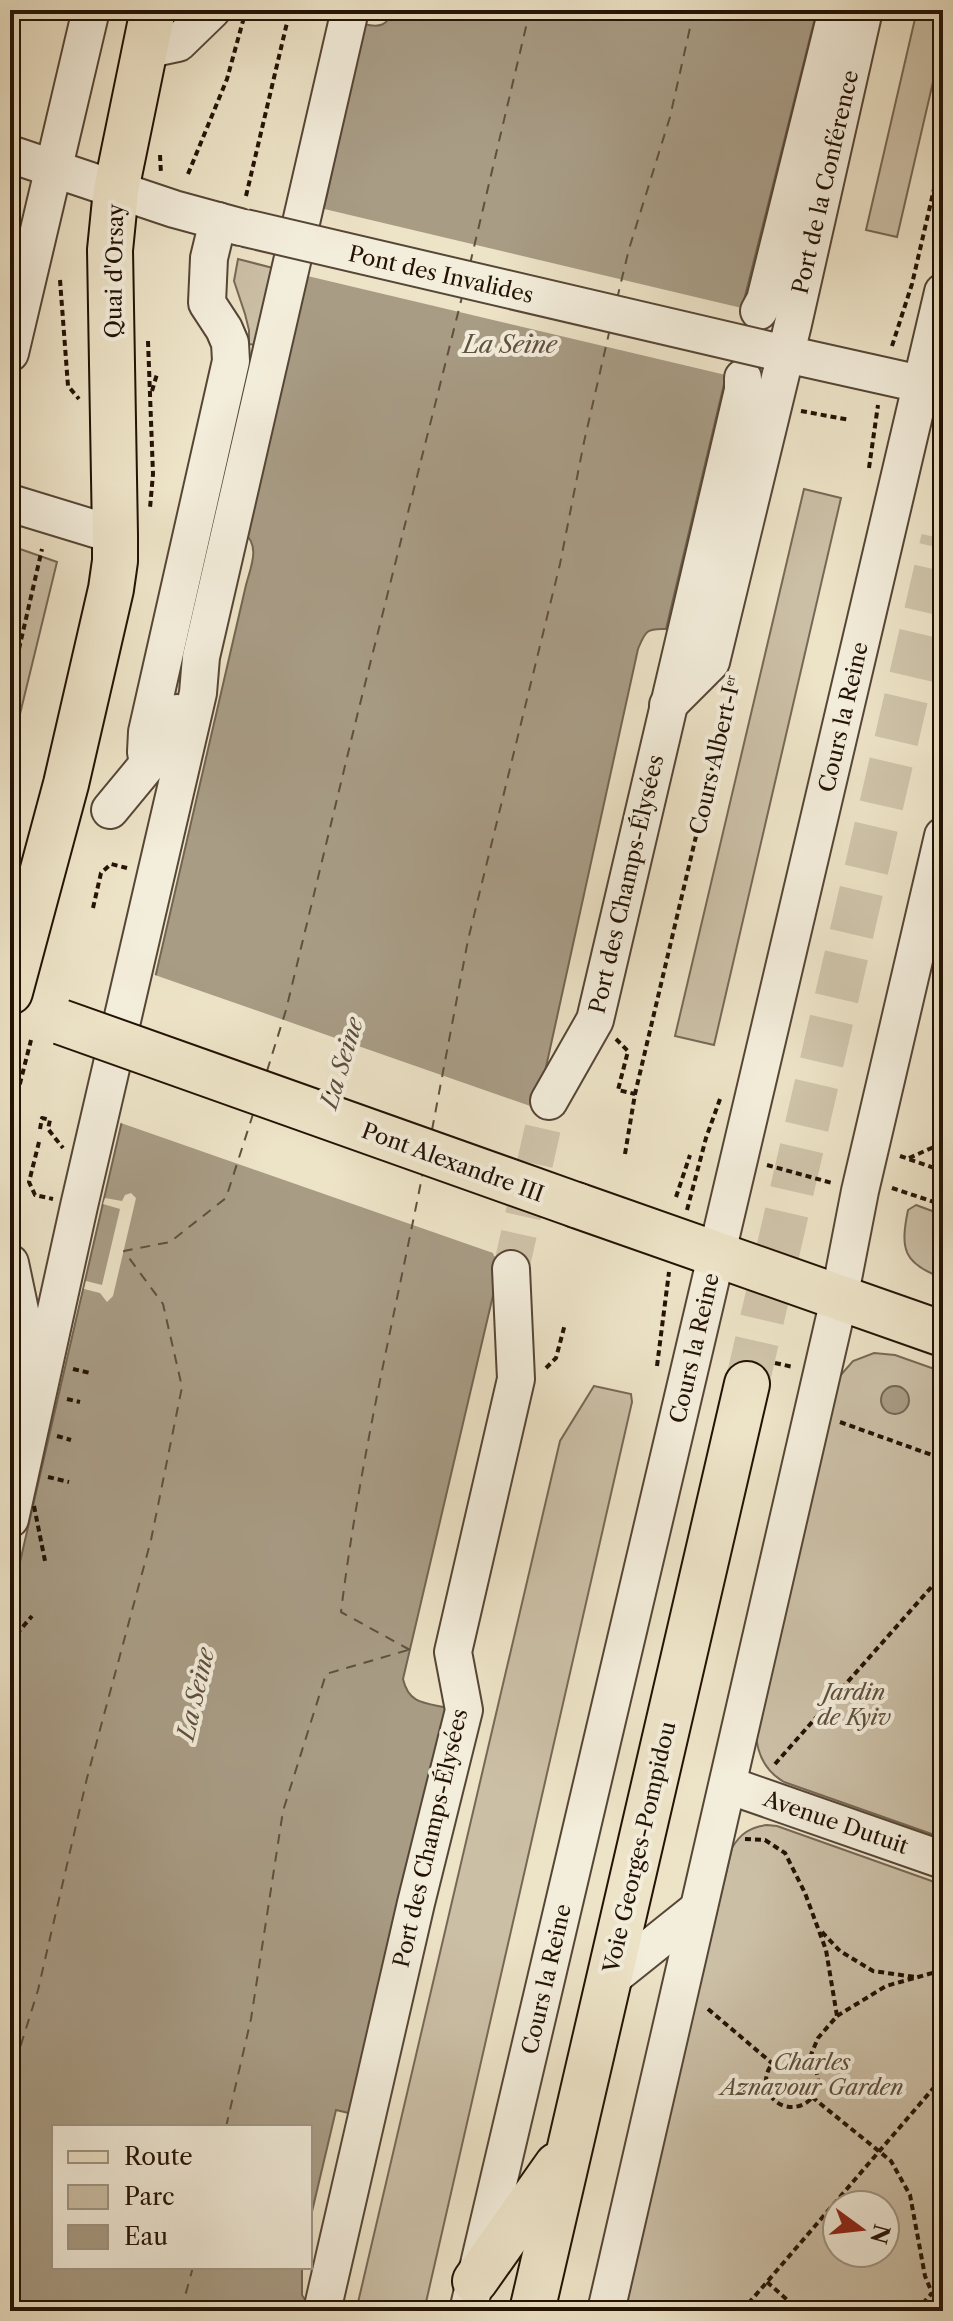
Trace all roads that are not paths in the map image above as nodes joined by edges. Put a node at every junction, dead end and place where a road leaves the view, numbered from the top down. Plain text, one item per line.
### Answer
1 (76, 10) edge
2 (91, 10) edge
3 (212, 10) edge
4 (350, 10) edge
5 (837, 10) edge
6 (864, 10) edge
7 (149, 30) edge
8 (66, 51) dead end
9 (10, 154) edge
10 (54, 168) junction
11 (116, 190) junction
12 (237, 215) junction
13 (25, 241) dead end
14 (943, 292) edge
15 (759, 311) dead end
16 (11, 326) edge
17 (776, 352) junction
18 (743, 378) dead end
19 (932, 387) edge
20 (10, 503) edge
21 (115, 535) junction
22 (201, 657) junction
23 (668, 705) junction
24 (148, 764) junction
25 (110, 810) dead end
26 (943, 836) edge
27 (10, 992) edge
28 (10, 1005) edge
29 (549, 1101) tunnel mouth
30 (715, 1255) junction
31 (10, 1263) edge
32 (511, 1269) tunnel mouth
33 (839, 1299) junction
34 (943, 1334) edge
35 (747, 1384) tunnel mouth
36 (24, 1499) edge
37 (728, 1785) junction
38 (943, 1860) edge
39 (698, 1909) junction
40 (608, 1981) junction
41 (345, 2111) dead end
42 (570, 2147) junction
43 (354, 2171) junction
44 (471, 2296) edge
45 (533, 2309) edge
46 (322, 2311) edge
47 (606, 2311) edge

1 - 8 street
2 - 10 street
3 - 7 street
4 - 22 street
5 - 15 street, Port de la Conférence
6 - 17 street, Port de la Conférence
7 - 11 main road, Quai d'Orsay
9 - 10 street, Pont des Invalides
10 - 11 street, Pont des Invalides
10 - 16 street
11 - 12 street, Pont des Invalides
11 - 21 main road, Quai d'Orsay
12 - 17 street, Pont des Invalides, bridge
12 - 24 street
13 - 16 street
14 - 19 street
17 - 19 street, Pont des Invalides
17 - 23 street
18 - 23 street, Port des Champs-Élysées
19 - 30 street, Cours la Reine
20 - 21 street
21 - 27 main road, Quai d'Orsay
22 - 24 street
22 - 36 street
23 - 29 street, Port des Champs-Élysées
24 - 25 street
26 - 33 street
28 - 30 main road, Pont Alexandre III, bridge
30 - 33 main road, Pont Alexandre III
30 - 44 street, Cours la Reine
31 - 36 street
32 - 43 street, Port des Champs-Élysées
33 - 34 main road, Pont Alexandre III
33 - 37 street
35 - 40 main road, Voie Georges-Pompidou
37 - 38 street, Avenue Dutuit
37 - 39 street
39 - 40 street
39 - 47 street
40 - 42 main road, Voie Georges-Pompidou
41 - 43 street
42 - 44 main road
42 - 45 main road, Voie Georges-Pompidou
43 - 46 street, Port des Champs-Élysées

